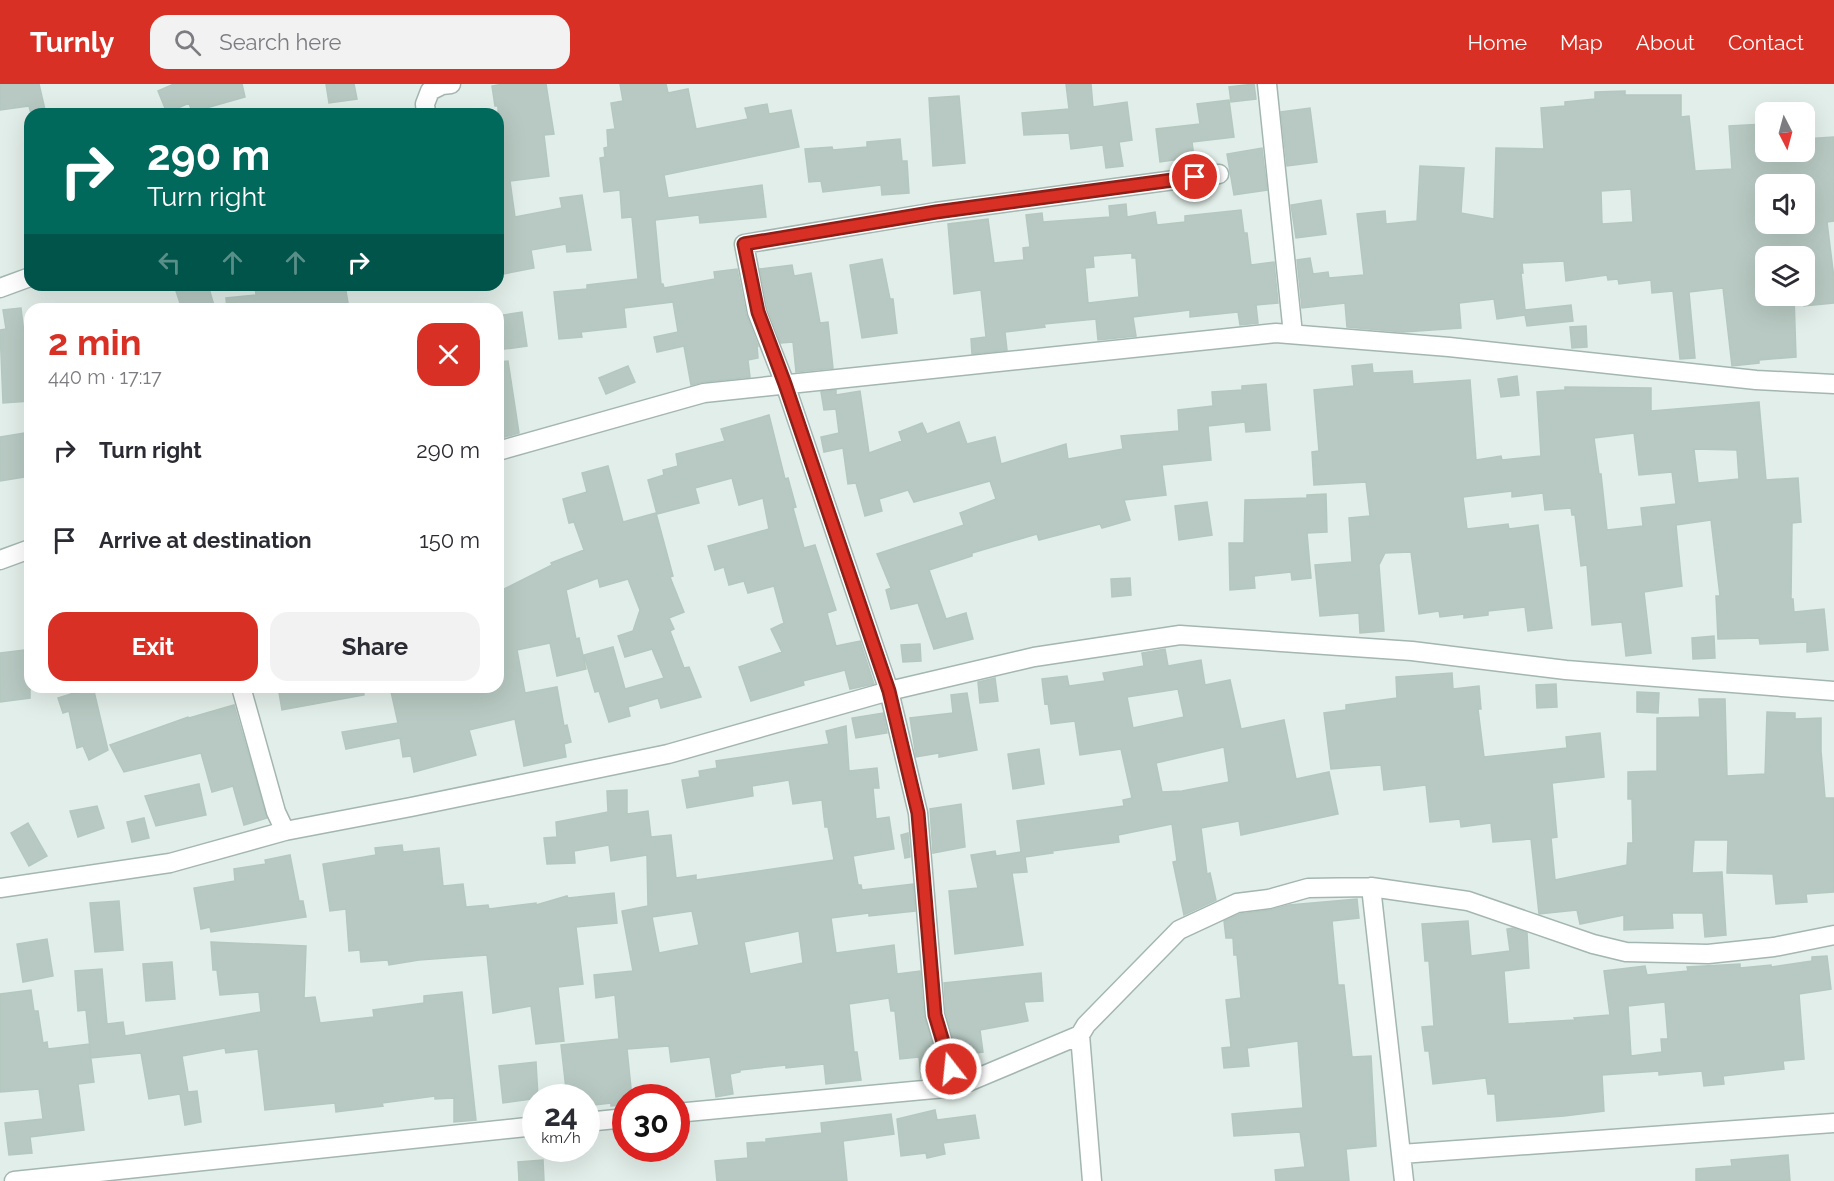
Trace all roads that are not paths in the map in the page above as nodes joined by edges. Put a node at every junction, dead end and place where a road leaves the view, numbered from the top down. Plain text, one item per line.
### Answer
1 (451, 84) edge
2 (1267, 84) edge
3 (425, 108) edge
4 (1218, 174) dead end
5 (24, 279) edge
6 (0, 288) edge
7 (1293, 334) junction
8 (785, 384) junction
9 (1834, 384) edge
10 (504, 449) edge
11 (24, 551) edge
12 (0, 560) edge
13 (889, 691) junction
14 (1834, 691) edge
15 (243, 693) edge
16 (285, 831) junction
17 (1371, 887) junction
18 (0, 888) edge
19 (1834, 935) edge
20 (1080, 1035) junction
21 (956, 1087) junction
22 (690, 1112) edge
23 (1834, 1123) edge
24 (522, 1127) edge
25 (1401, 1154) junction
26 (14, 1181) edge
27 (1092, 1181) edge
28 (1404, 1181) edge

1 - 3 street
2 - 7 street
4 - 8 street
5 - 6 street
7 - 8 street
7 - 9 street
8 - 10 street
8 - 13 street
11 - 12 street
13 - 14 street
13 - 16 street
13 - 21 street
15 - 16 street
16 - 18 street
17 - 19 street
17 - 20 street
17 - 25 street
20 - 21 street
20 - 27 street
21 - 22 street
23 - 25 street
24 - 26 street
25 - 28 street

